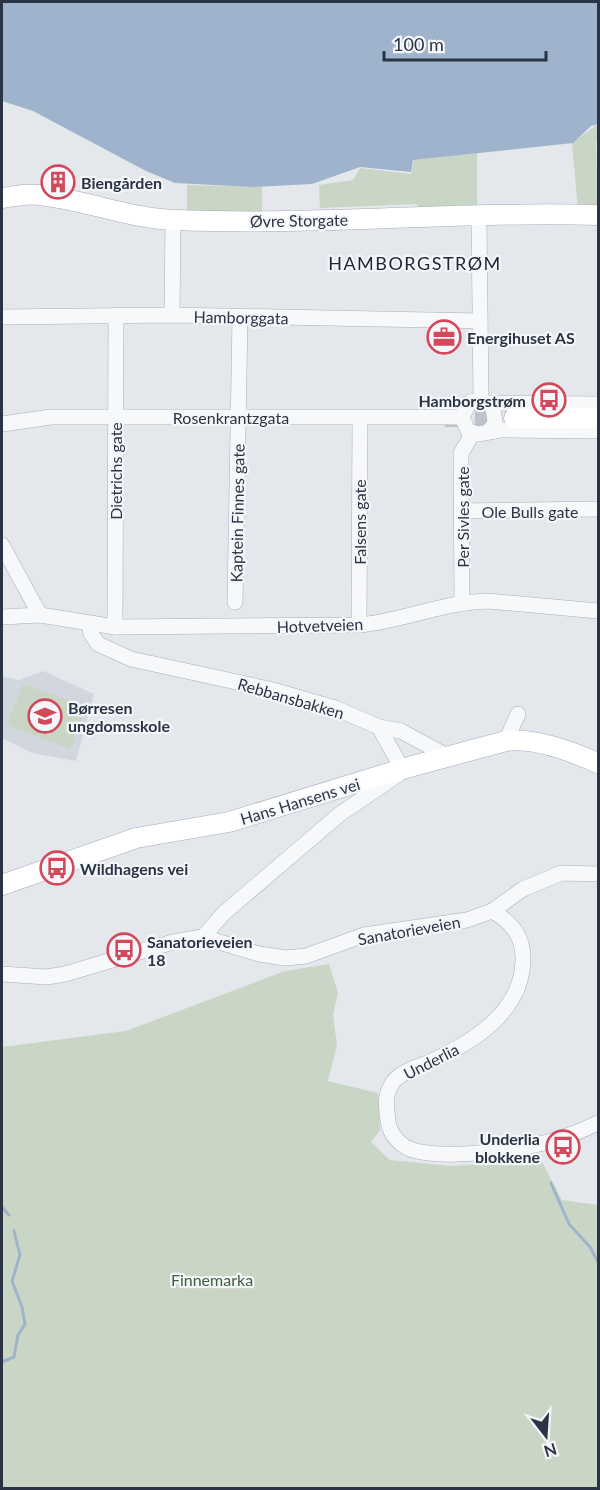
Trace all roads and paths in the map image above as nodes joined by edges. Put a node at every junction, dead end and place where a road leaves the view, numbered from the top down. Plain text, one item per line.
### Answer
1 (2, 198) edge
2 (598, 215) edge
3 (479, 216) junction
4 (173, 220) junction
5 (116, 315) junction
6 (172, 315) junction
7 (240, 316) junction
8 (2, 317) edge
9 (480, 321) junction
10 (485, 402) junction
11 (598, 404) edge
12 (115, 417) junction
13 (238, 417) junction
14 (462, 417) junction
15 (360, 418) junction
16 (514, 418) tunnel mouth
17 (598, 418) edge
18 (2, 424) edge
19 (598, 431) edge
20 (481, 432) junction
21 (598, 509) edge
22 (462, 511) junction
23 (2, 545) edge
24 (235, 602) dead end
25 (462, 603) junction
26 (598, 614) edge
27 (40, 615) junction
28 (2, 618) edge
29 (89, 624) junction
30 (359, 625) junction
31 (115, 627) junction
32 (518, 714) dead end
33 (379, 727) junction
34 (506, 741) junction
35 (447, 756) junction
36 (598, 763) edge
37 (402, 769) junction
38 (598, 874) edge
39 (21, 878) junction
40 (2, 879) edge
41 (2, 885) edge
42 (492, 911) junction
43 (203, 937) junction
44 (2, 974) edge
45 (598, 1123) edge

1 - 4 main road, Øvre Storgate
2 - 3 main road, Øvre Storgate
3 - 4 main road, Øvre Storgate
3 - 9 street
4 - 6 street
5 - 6 street, Hamborggata
5 - 8 street, Hamborggata
5 - 12 street, Dietrichs gate
6 - 7 street, Hamborggata
7 - 9 street, Hamborggata
7 - 13 street, Kaptein Finnes gate
9 - 10 street
10 - 11 street
10 - 14 street
10 - 20 street
12 - 13 street, Rosenkrantzgata
12 - 18 street, Rosenkrantzgata
12 - 31 street, Dietrichs gate
13 - 15 street, Rosenkrantzgata
13 - 24 street, Kaptein Finnes gate
14 - 15 street, Rosenkrantzgata
14 - 20 street
15 - 30 street, Falsens gate
16 - 17 main road
19 - 20 street
20 - 22 street, Per Sivles gate
21 - 22 street, Ole Bulls gate
22 - 25 street, Per Sivles gate
23 - 27 street
25 - 26 street, Hotvetveien
25 - 30 street, Hotvetveien
27 - 28 street, Hotvetveien
27 - 29 street, Hotvetveien
29 - 31 street, Hotvetveien
29 - 33 street, Rebbansbakken
30 - 31 street, Hotvetveien
32 - 34 street
33 - 35 street, Rebbansbakken
33 - 37 street
34 - 35 main road, Hans Hansens vei
34 - 36 main road, Hans Hansens vei
35 - 37 main road, Hans Hansens vei
37 - 39 main road, Hans Hansens vei
37 - 43 street
38 - 42 street, Sanatorieveien
39 - 40 street
39 - 41 main road, Hans Hansens vei
42 - 43 street, Sanatorieveien
42 - 45 street, Underlia
43 - 44 street, Sanatorieveien

